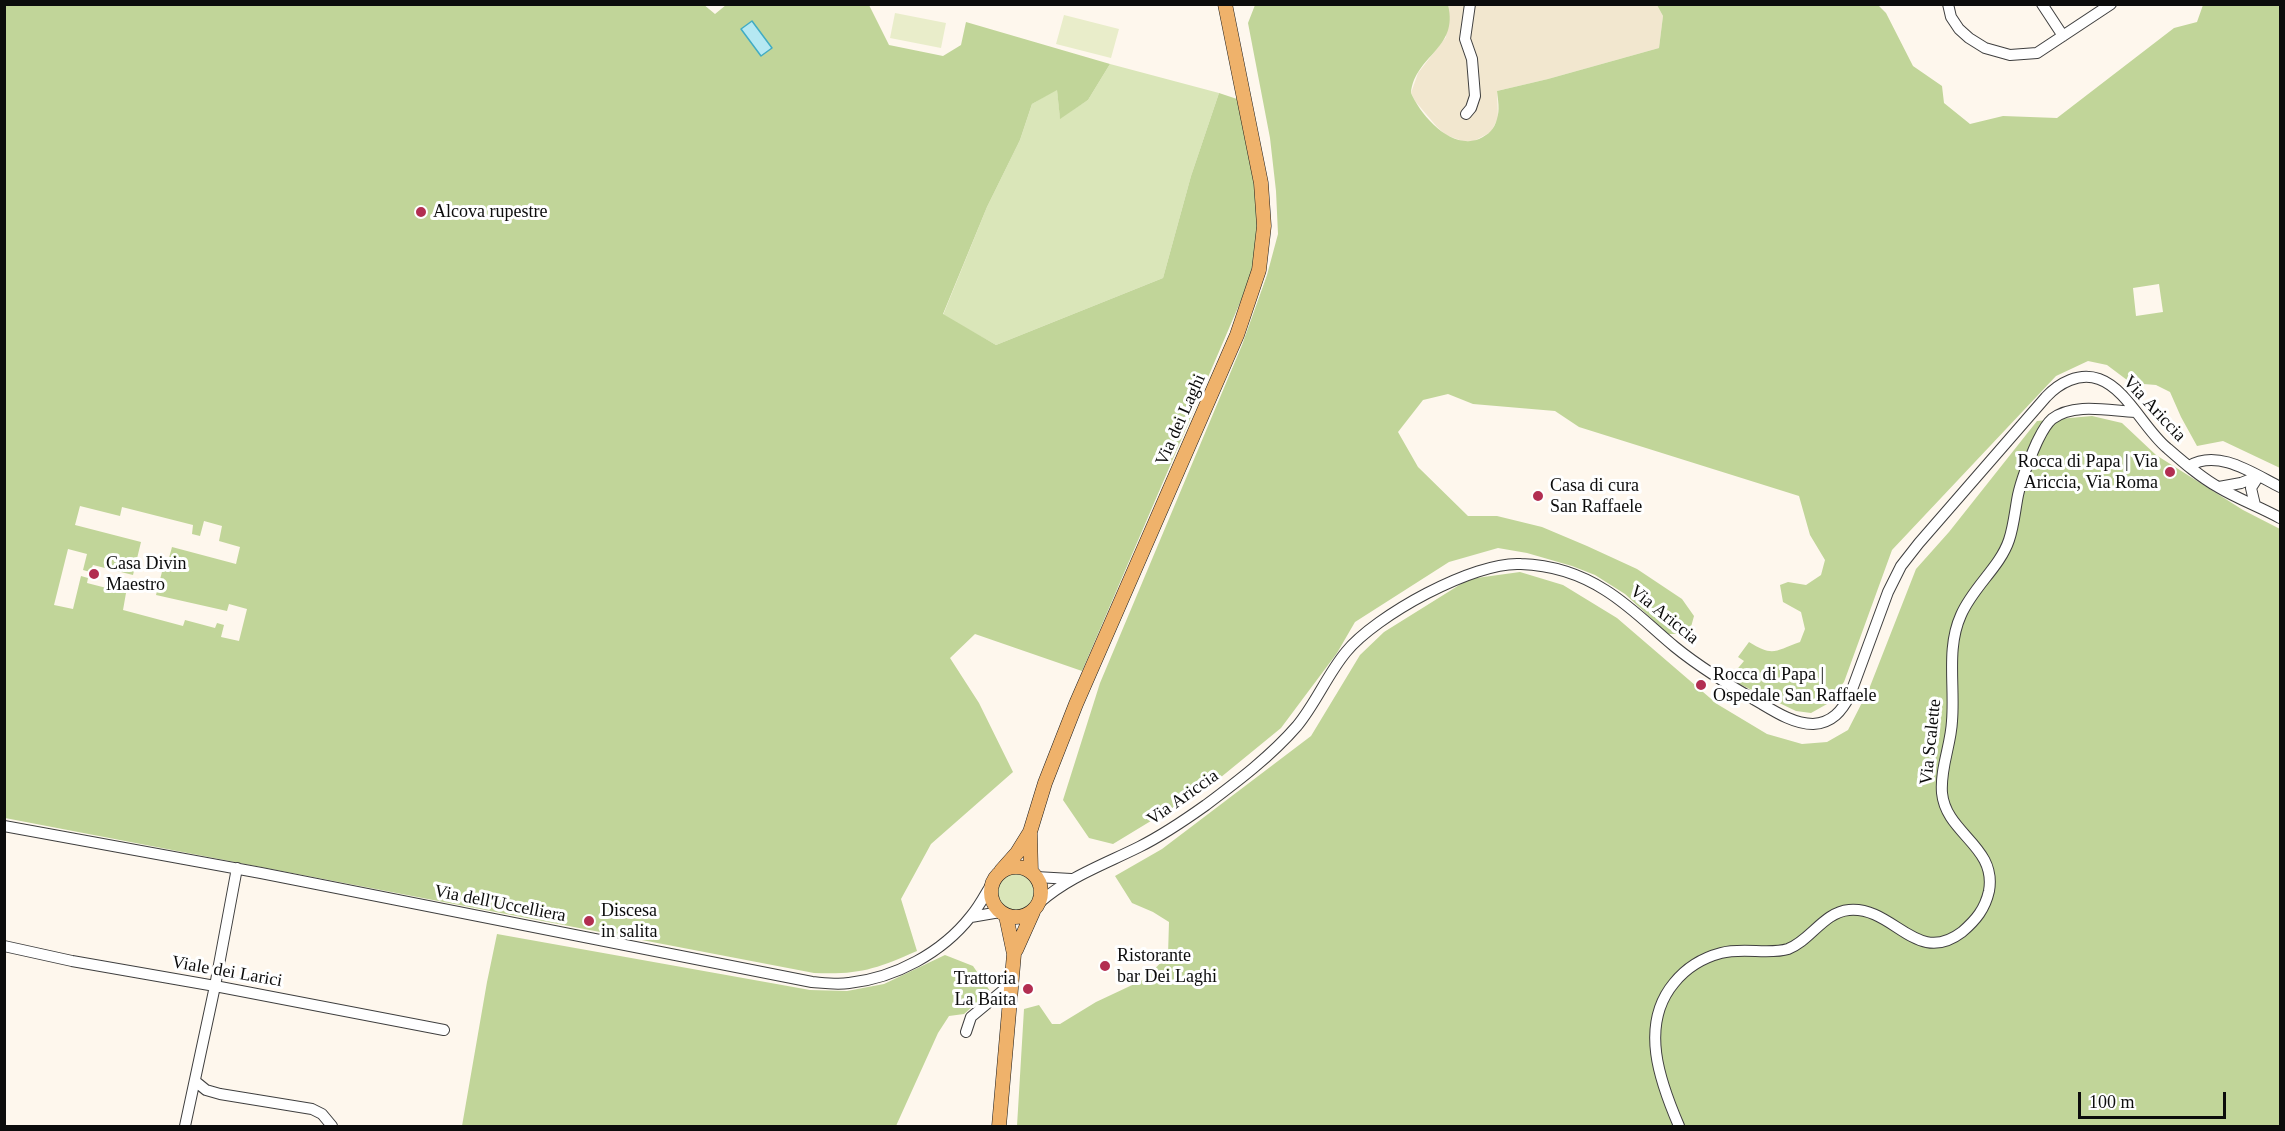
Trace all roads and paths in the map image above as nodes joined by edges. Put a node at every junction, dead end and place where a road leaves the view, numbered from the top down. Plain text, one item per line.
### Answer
1 (1225, 4) edge
2 (1470, 4) edge
3 (1948, 4) edge
4 (2042, 4) edge
5 (2111, 4) edge
6 (2063, 36) junction
7 (1467, 114) dead end
8 (2135, 412) junction
9 (2189, 466) junction
10 (2259, 476) junction
11 (2218, 487) junction
12 (2280, 487) edge
13 (2255, 505) junction
14 (2280, 518) edge
15 (4, 826) edge
16 (1030, 832) junction
17 (237, 868) junction
18 (1001, 871) junction
19 (1034, 874) junction
20 (1074, 878) junction
21 (991, 885) junction
22 (1036, 907) junction
23 (1003, 914) junction
24 (971, 917) junction
25 (4, 946) edge
26 (1014, 954) junction
27 (1012, 983) junction
28 (215, 986) junction
29 (444, 1030) dead end
30 (966, 1032) dead end
31 (195, 1081) junction
32 (185, 1126) edge
33 (332, 1126) edge
34 (999, 1126) edge
35 (1678, 1126) edge

1 - 16 main road, Via dei Laghi
2 - 7 street
3 - 6 street
4 - 6 street
5 - 6 street
8 - 9 street, Via Ariccia
8 - 20 street, Via Ariccia
8 - 35 street, Via Scalette
9 - 10 street
9 - 11 street, Via Ariccia
10 - 11 street
10 - 12 street
10 - 13 street
11 - 13 street, Via Ariccia
13 - 14 street, Via Ariccia
15 - 17 street, Via dell'Uccelliera
16 - 18 main road, Via dei Laghi
16 - 19 main road, Via dei Laghi
17 - 24 street, Via dell'Uccelliera
17 - 28 street
18 - 19 main road
18 - 21 main road
19 - 20 street, Via Ariccia
19 - 22 main road
20 - 22 street, Via Ariccia
21 - 23 main road
21 - 24 street, Via dell'Uccelliera
22 - 23 main road
22 - 26 main road
23 - 24 street
23 - 26 main road
25 - 28 street, Viale dei Larici
26 - 27 main road
27 - 30 street
27 - 34 main road
28 - 29 street, Viale dei Larici
28 - 31 street
31 - 32 street
31 - 33 street

